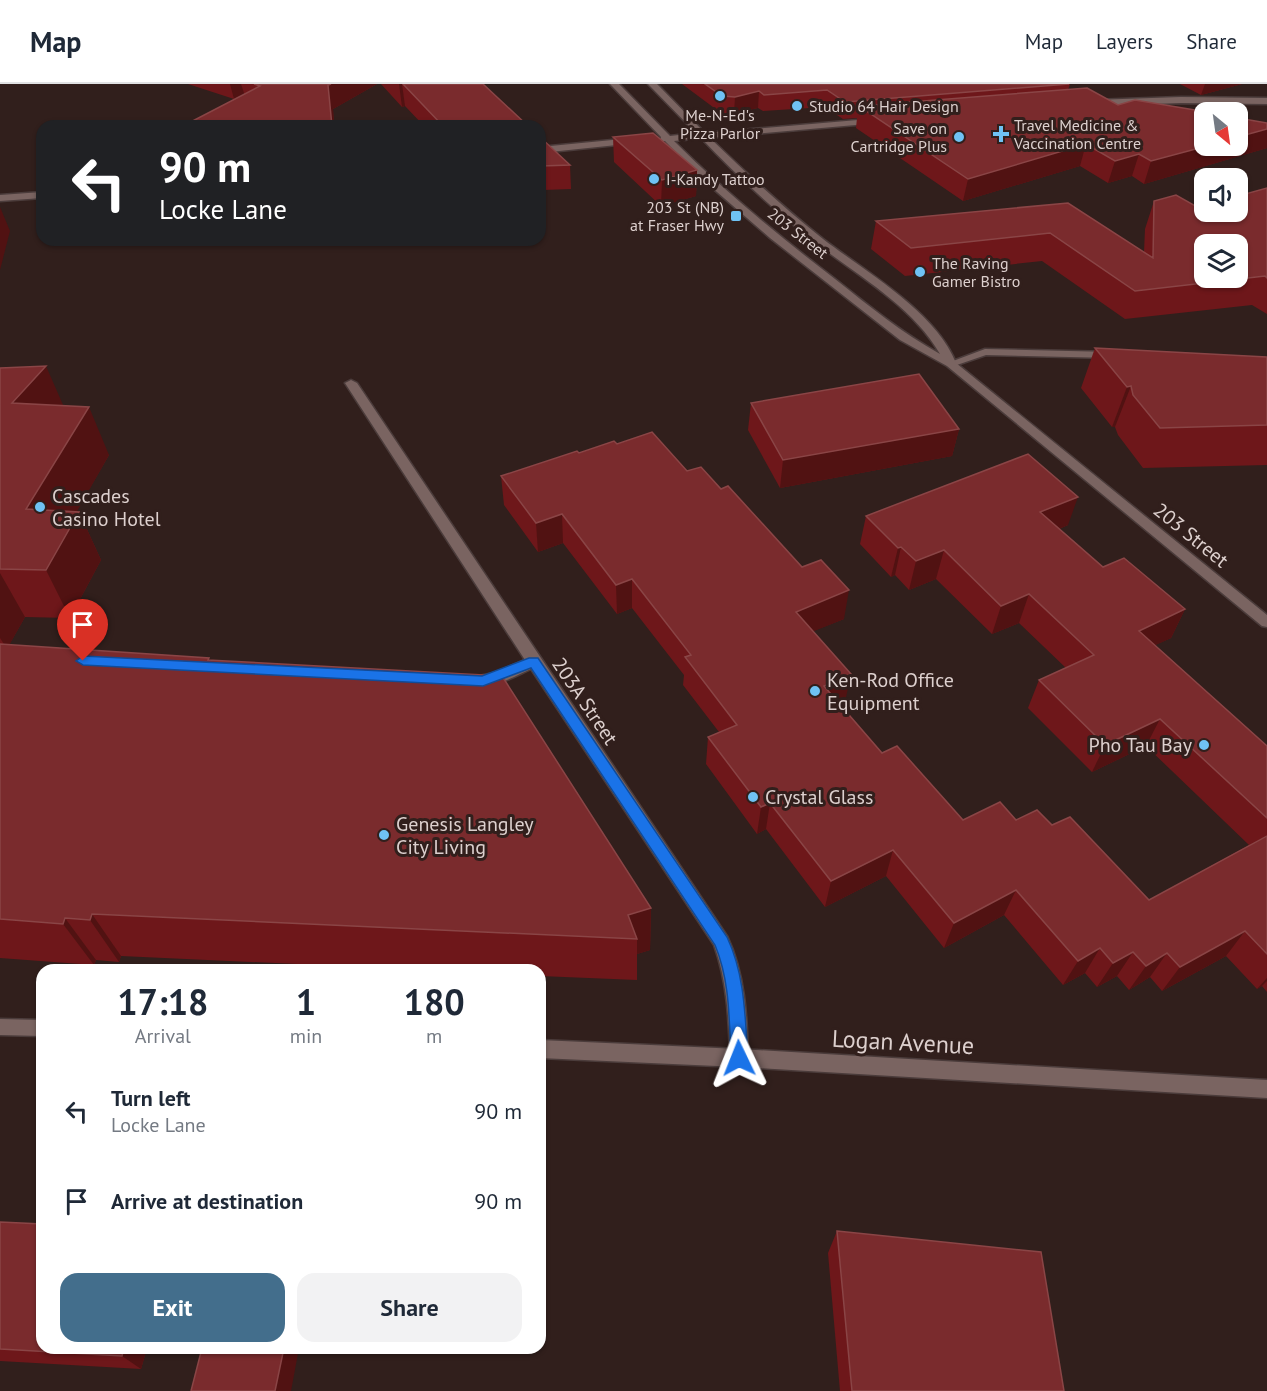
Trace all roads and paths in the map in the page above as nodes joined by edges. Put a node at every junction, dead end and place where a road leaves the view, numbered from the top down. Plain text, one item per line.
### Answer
1 (614, 84) edge
2 (652, 84) edge
3 (1267, 101) edge
4 (1086, 104) edge
5 (892, 119) edge
6 (703, 136) junction
7 (663, 139) junction
8 (646, 140) edge
9 (546, 149) edge
10 (36, 195) edge
11 (0, 198) edge
12 (1119, 355) edge
13 (951, 364) junction
14 (351, 383) dead end
15 (1267, 622) edge
16 (534, 662) junction
17 (459, 680) edge
18 (0, 1027) edge
19 (36, 1028) edge
20 (546, 1049) edge
21 (739, 1058) junction
22 (1266, 1087) edge

1 - 7 main road, 203 Street
2 - 6 main road, 203 Street
3 - 4 main road
5 - 6 main road
6 - 7 main road
6 - 13 main road, 203 Street
7 - 13 main road, 203 Street
8 - 9 main road
10 - 11 main road
12 - 13 main road
13 - 15 main road, 203 Street
14 - 16 main road, 203A Street
16 - 17 main road
16 - 21 main road, 203A Street
18 - 19 main road
20 - 21 main road, Logan Avenue
21 - 22 main road, Logan Avenue

